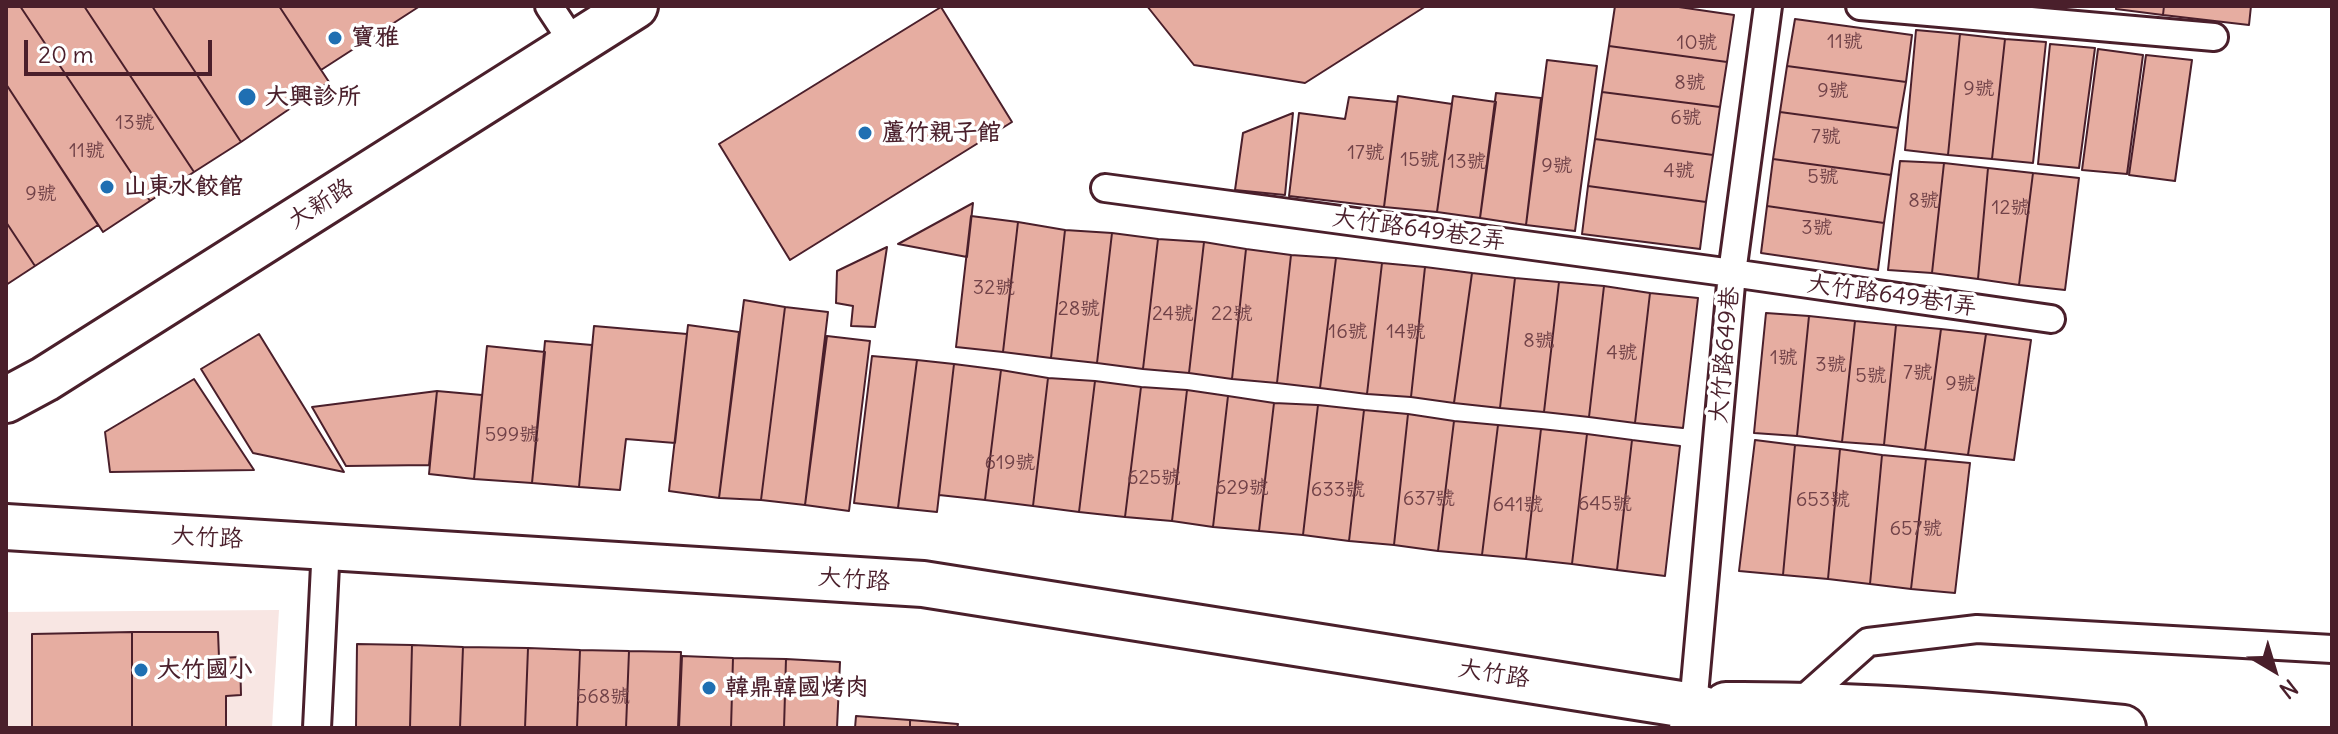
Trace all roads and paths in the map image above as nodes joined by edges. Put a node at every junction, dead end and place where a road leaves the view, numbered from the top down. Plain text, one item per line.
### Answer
1 (549, 6) edge
2 (635, 6) edge
3 (1768, 6) edge
4 (1860, 6) edge
5 (2214, 37) dead end
6 (574, 44) junction
7 (1105, 188) dead end
8 (1732, 273) junction
9 (2051, 319) dead end
10 (6, 400) edge
11 (6, 527) edge
12 (326, 545) junction
13 (2332, 649) edge
14 (1781, 716) edge
15 (1688, 717) edge
16 (317, 728) edge
17 (2123, 728) edge

1 - 6 lane
2 - 6 street, 大新路
3 - 8 lane, 大竹路649巷
4 - 5 lane
6 - 10 street, 大新路
7 - 8 lane, 大竹路649巷2弄
8 - 9 lane, 大竹路649巷1弄
8 - 15 lane, 大竹路649巷
11 - 12 street, 大竹路
12 - 15 street, 大竹路
12 - 16 lane
13 - 14 lane
14 - 15 street, 大竹路
14 - 17 street, 大竹路

